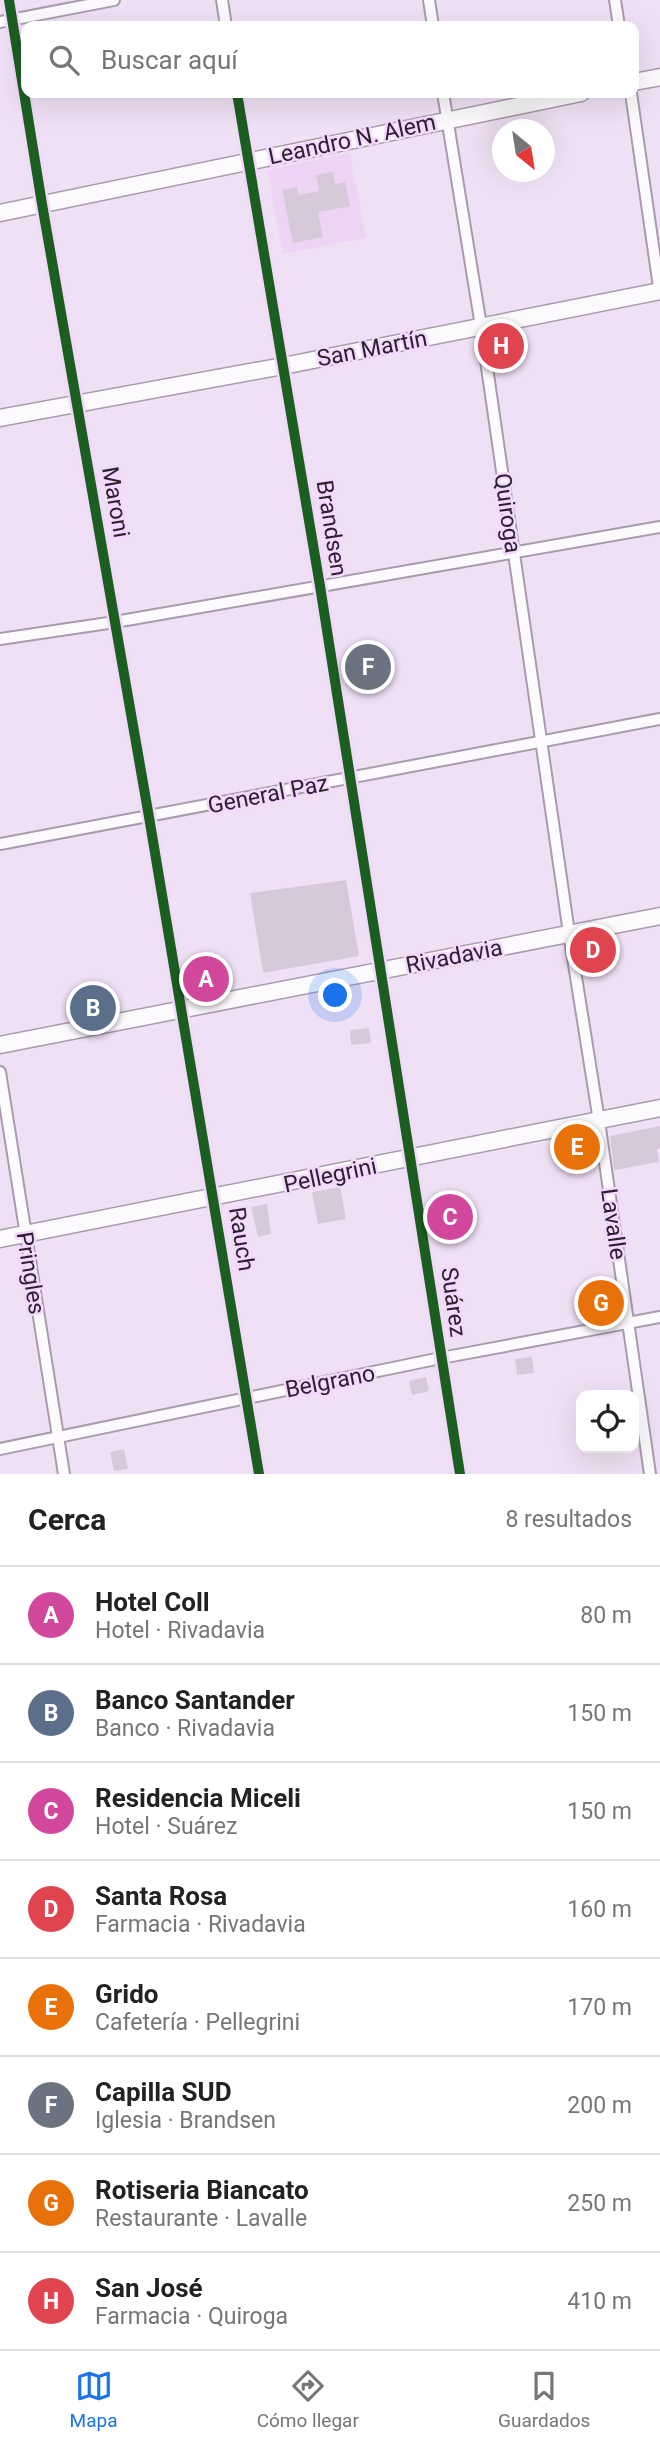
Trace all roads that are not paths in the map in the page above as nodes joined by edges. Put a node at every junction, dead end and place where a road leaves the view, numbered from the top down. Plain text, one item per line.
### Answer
1 (9, 0) edge
2 (114, 0) edge
3 (222, 0) edge
4 (429, 0) edge
5 (615, 0) edge
6 (12, 20) junction
7 (225, 21) edge
8 (432, 21) edge
9 (619, 21) edge
10 (0, 22) edge
11 (21, 75) edge
12 (660, 77) edge
13 (639, 81) edge
14 (25, 98) edge
15 (238, 98) edge
16 (444, 98) edge
17 (555, 98) edge
18 (632, 98) edge
19 (447, 119) junction
20 (248, 161) junction
21 (42, 204) junction
22 (0, 213) edge
23 (660, 292) edge
24 (481, 326) junction
25 (284, 366) junction
26 (77, 403) junction
27 (0, 418) edge
28 (660, 527) edge
29 (513, 552) junction
30 (320, 586) junction
31 (115, 622) junction
32 (0, 639) edge
33 (660, 719) edge
34 (541, 743) junction
35 (350, 779) junction
36 (149, 817) junction
37 (0, 844) edge
38 (660, 916) edge
39 (569, 933) junction
40 (382, 971) junction
41 (181, 1010) junction
42 (0, 1045) edge
43 (0, 1072) edge
44 (660, 1108) edge
45 (599, 1121) junction
46 (411, 1158) junction
47 (214, 1198) junction
48 (25, 1234) junction
49 (0, 1239) edge
50 (660, 1317) edge
51 (628, 1324) junction
52 (441, 1358) junction
53 (246, 1398) junction
54 (58, 1437) junction
55 (0, 1448) edge
56 (64, 1474) edge
57 (259, 1474) edge
58 (460, 1474) edge
59 (650, 1474) edge

1 - 6 street, Maroni
2 - 6 street
3 - 7 street
4 - 8 street
5 - 9 street
6 - 10 street
6 - 11 street, Maroni
12 - 13 main road
14 - 21 street, Maroni
15 - 20 street, Brandsen
16 - 19 street, Quiroga
17 - 19 main road, Leandro N. Alem
18 - 23 street
19 - 20 main road, Leandro N. Alem
19 - 24 street, Quiroga
20 - 21 main road, Leandro N. Alem
20 - 25 street, Brandsen
21 - 22 main road, Leandro N. Alem
21 - 26 street, Maroni
23 - 24 main road, San Martín
24 - 25 main road, San Martín
24 - 29 street, Quiroga
25 - 26 main road, San Martín
25 - 30 street, Brandsen
26 - 27 main road, San Martín
26 - 31 street, Maroni
28 - 29 street
29 - 30 street
29 - 34 street, Quiroga
30 - 31 street
30 - 35 street, Brandsen
31 - 32 street
31 - 36 street, Maroni
33 - 34 street, General Paz
34 - 35 street, General Paz
34 - 39 street, Quiroga
35 - 36 street, General Paz
35 - 40 street, Brandsen
36 - 37 street, General Paz
36 - 41 street, Maroni
38 - 39 main road, Rivadavia
39 - 40 main road, Rivadavia
39 - 45 street, Lavalle
40 - 41 main road, Rivadavia
40 - 46 street, Suárez
41 - 42 main road, Rivadavia
41 - 47 street, Rauch
43 - 48 street, Pringles
44 - 45 main road, Pellegrini
45 - 46 main road, Pellegrini
45 - 51 street, Lavalle
46 - 47 main road, Pellegrini
46 - 52 street, Suárez
47 - 48 main road, Pellegrini
47 - 53 street, Rauch
48 - 49 main road, Pellegrini
48 - 54 street, Pringles
50 - 51 street, Belgrano
51 - 52 street, Belgrano
51 - 59 street, Lavalle
52 - 53 street, Belgrano
52 - 58 street, Suárez
53 - 54 street, Belgrano
53 - 57 street, Rauch
54 - 55 street, Belgrano
54 - 56 street, Pringles

